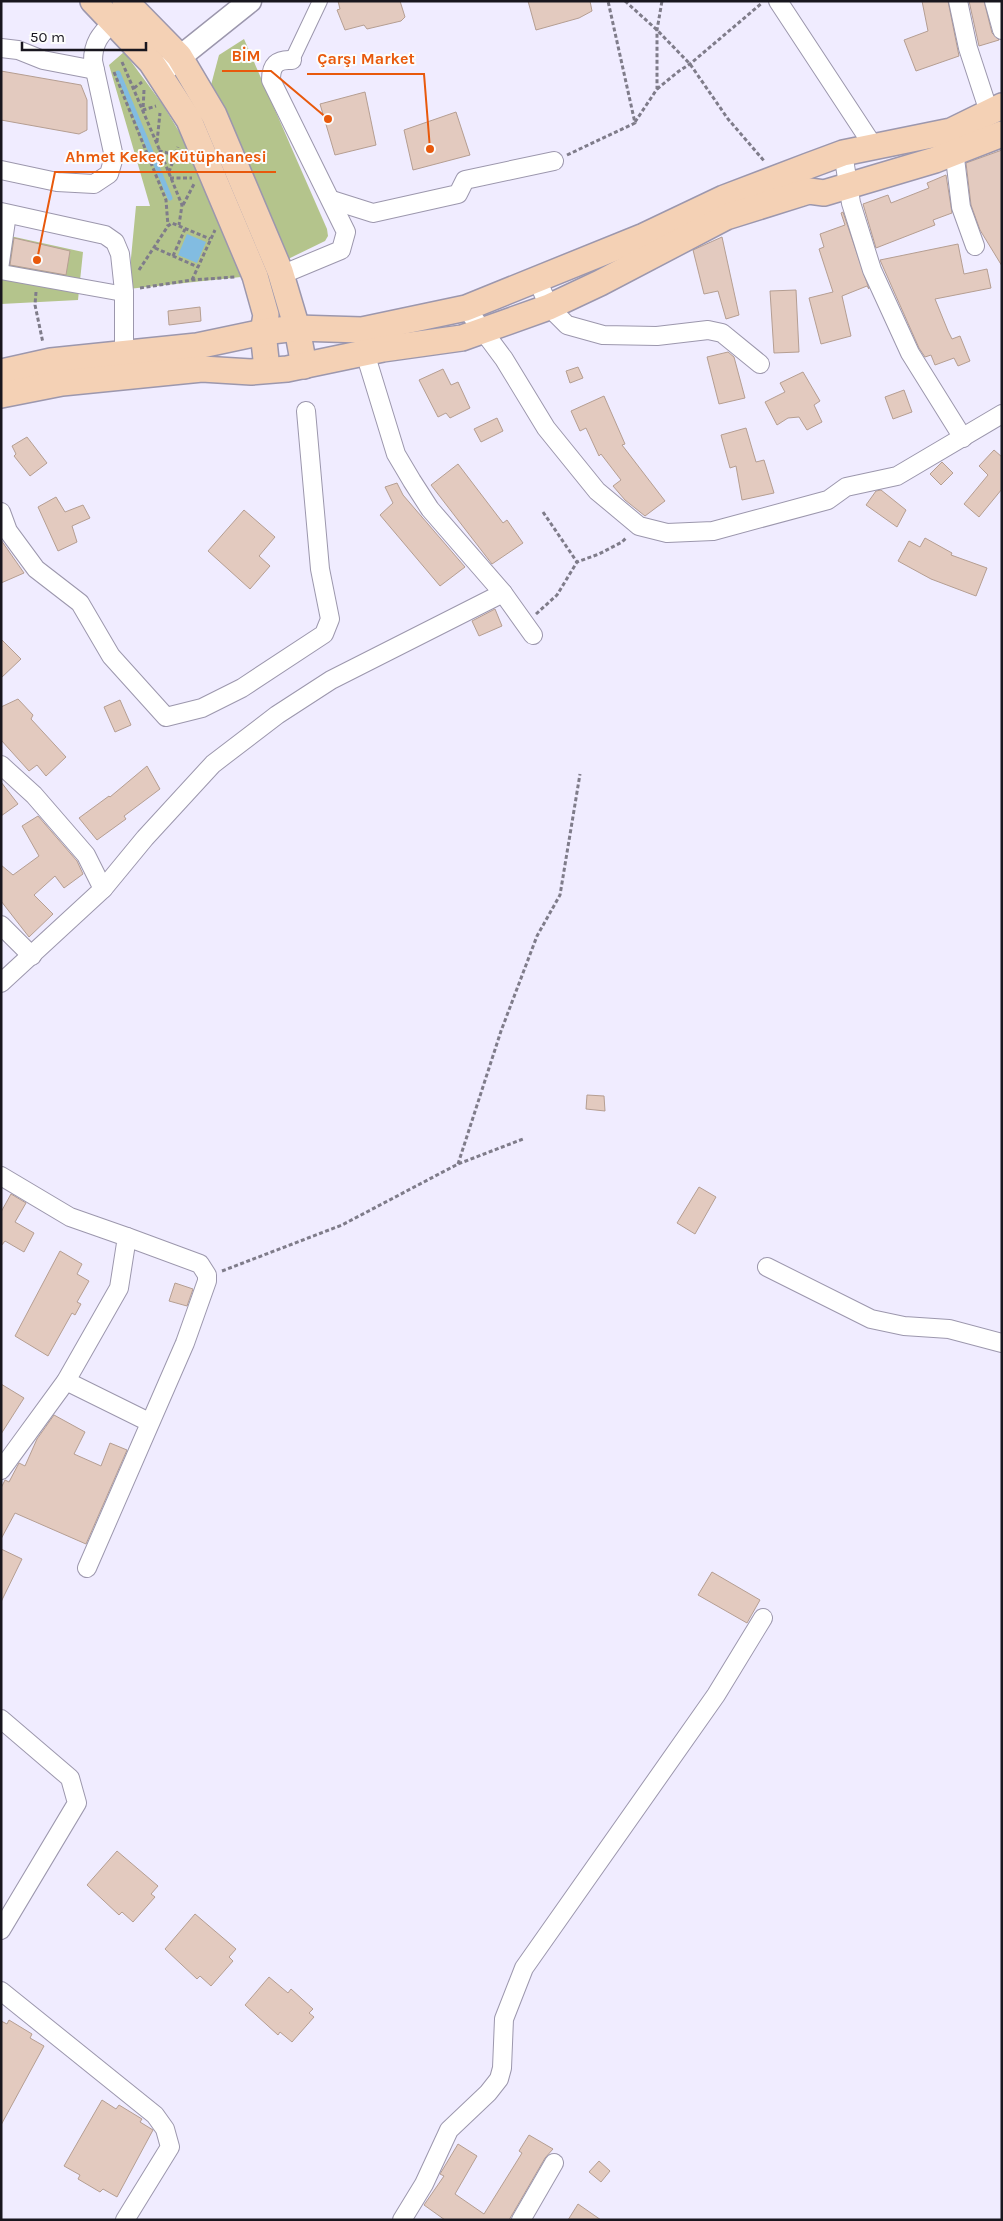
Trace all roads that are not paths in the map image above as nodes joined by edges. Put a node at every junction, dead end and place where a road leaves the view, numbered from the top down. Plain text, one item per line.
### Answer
1 (93, 1) edge
2 (250, 1) edge
3 (320, 1) edge
4 (778, 1) edge
5 (958, 1) edge
6 (994, 1) edge
7 (119, 11) edge
8 (1002, 30) edge
9 (1, 48) edge
10 (179, 56) junction
11 (292, 60) joint
12 (103, 68) junction
13 (160, 73) junction
14 (995, 109) edge
15 (1002, 134) edge
16 (953, 142) junction
17 (874, 147) junction
18 (843, 153) junction
19 (554, 161) road end
20 (1, 170) edge
21 (847, 185) junction
22 (332, 200) junction
23 (5, 213) edge
24 (4, 233) edge
25 (975, 246) dead end
26 (1, 271) edge
27 (281, 275) junction
28 (537, 279) junction
29 (124, 292) junction
30 (550, 306) junction
31 (466, 308) junction
32 (297, 328) junction
33 (483, 331) junction
34 (263, 332) junction
35 (124, 352) junction
36 (365, 353) junction
37 (760, 364) dead end
38 (304, 366) junction
39 (267, 369) junction
40 (1, 372) edge
41 (125, 378) junction
42 (1, 395) edge
43 (306, 410) dead end
44 (1002, 414) edge
45 (963, 438) junction
46 (1, 512) edge
47 (503, 593) junction
48 (529, 629) road end
49 (1, 765) edge
50 (103, 889) junction
51 (1, 925) edge
52 (32, 956) junction
53 (1, 983) edge
54 (3, 1181) edge
55 (127, 1237) junction
56 (766, 1267) dead end
57 (1002, 1343) edge
58 (66, 1381) junction
59 (149, 1422) junction
60 (1, 1470) edge
61 (87, 1568) dead end
62 (763, 1618) dead end
63 (1, 1719) edge
64 (1, 1930) edge
65 (1, 1991) edge
66 (554, 2163) dead end
67 (125, 2220) edge
68 (402, 2220) edge
69 (521, 2220) edge

1 - 7 main road
2 - 10 street
3 - 11 street
4 - 17 street
5 - 14 street
6 - 8 street
7 - 10 main road
7 - 12 street
7 - 13 main road
9 - 12 street
10 - 13 street
10 - 27 main road
11 - 22 street
12 - 20 street
13 - 34 main road
14 - 16 main road
15 - 16 main road
16 - 17 main road
16 - 21 main road
16 - 25 street
17 - 18 main road
18 - 21 street
18 - 28 main road
19 - 22 street
21 - 30 main road
21 - 45 street
22 - 27 street
23 - 24 street
23 - 29 street
24 - 26 street
26 - 29 street
27 - 32 main road
28 - 30 street
28 - 31 main road
29 - 35 street
30 - 33 main road
30 - 37 street
31 - 32 main road
31 - 33 street
32 - 34 main road
32 - 38 main road
33 - 36 main road
33 - 45 street
34 - 35 main road
34 - 39 main road
35 - 40 main road
35 - 41 street
36 - 38 main road
36 - 47 street
38 - 39 main road
39 - 41 main road
41 - 42 main road
43 - 46 street
44 - 45 street
47 - 48 street
47 - 50 street
49 - 50 street
50 - 52 street
51 - 52 street
52 - 53 street
54 - 55 street
55 - 58 street
55 - 59 street
56 - 57 street
58 - 59 street
58 - 60 street
59 - 61 street
62 - 68 street
63 - 64 street
65 - 67 street
66 - 69 street

